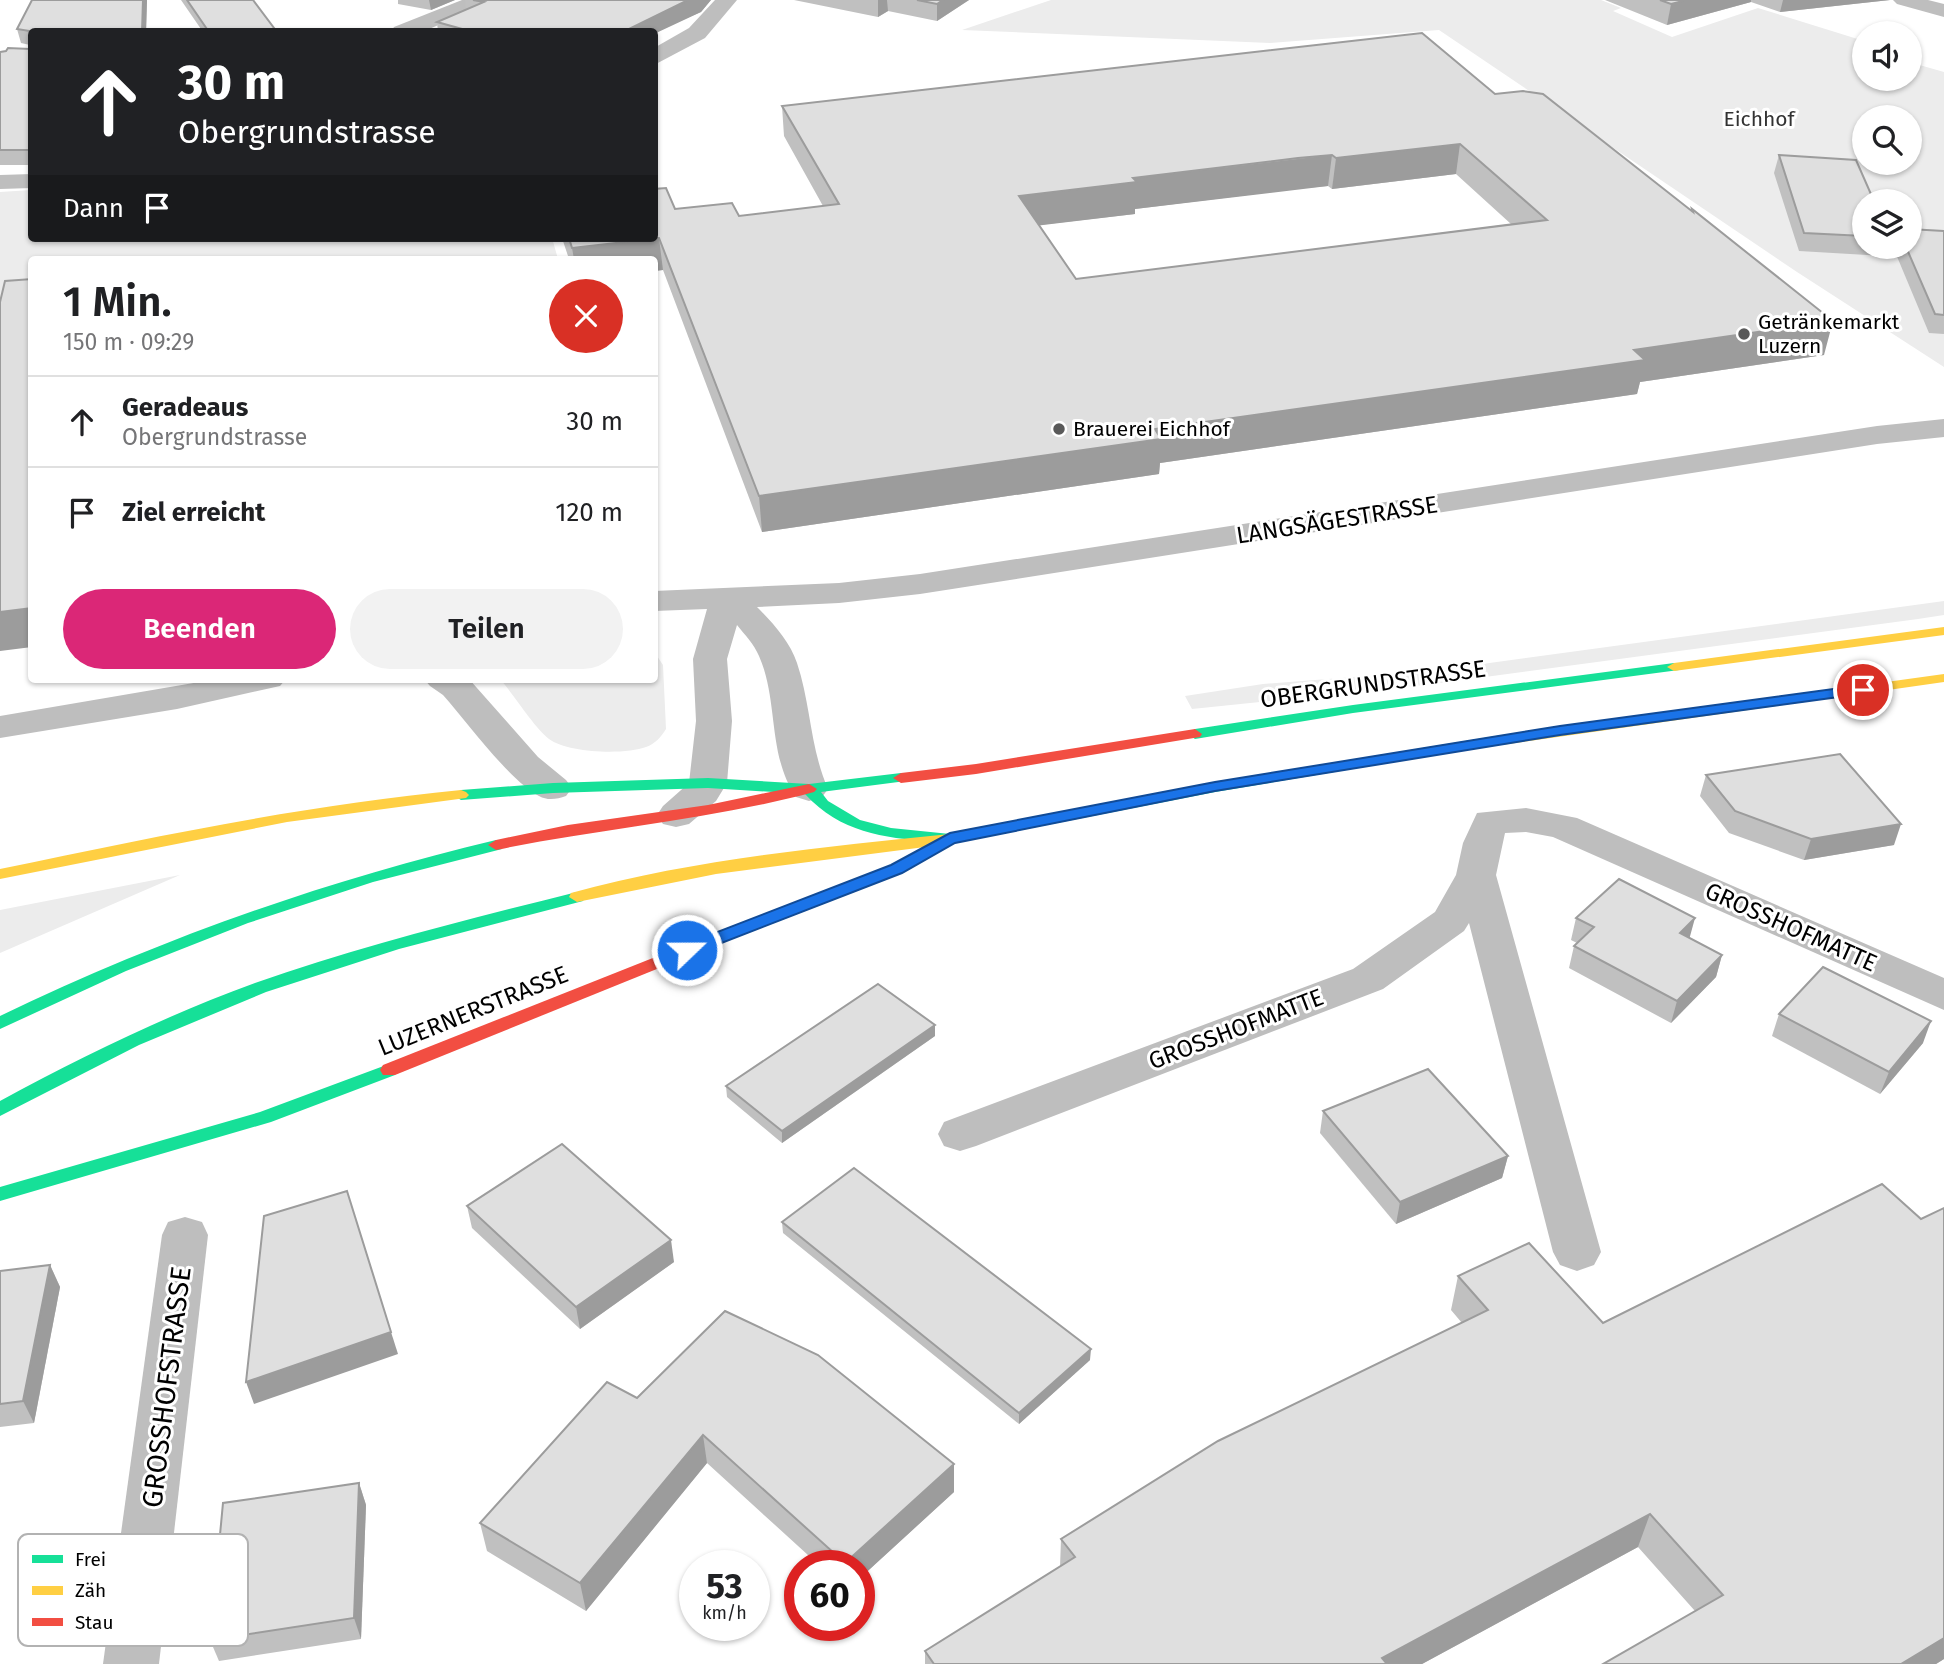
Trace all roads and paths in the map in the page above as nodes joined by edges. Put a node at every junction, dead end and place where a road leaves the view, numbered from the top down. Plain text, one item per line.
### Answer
1 (481, 0) edge
2 (726, 0) edge
3 (1904, 0) edge
4 (1944, 10) edge
5 (412, 28) edge
6 (658, 56) edge
7 (28, 181) edge
8 (0, 182) edge
9 (1944, 428) edge
10 (728, 596) junction
11 (658, 601) edge
12 (1944, 631) edge
13 (1944, 678) edge
14 (250, 683) edge
15 (449, 683) edge
16 (0, 727) edge
17 (708, 783) junction
18 (553, 788) junction
19 (809, 789) junction
20 (676, 815) junction
21 (950, 839) junction
22 (0, 874) edge
23 (1476, 875) junction
24 (1944, 995) edge
25 (0, 1023) edge
26 (0, 1109) edge
27 (960, 1135) dead end
28 (0, 1194) edge
29 (185, 1235) dead end
30 (1577, 1252) dead end
31 (147, 1534) edge
32 (133, 1646) edge
33 (131, 1664) edge

1 - 5 street
2 - 6 street
3 - 4 street
7 - 8 street
9 - 10 street, LANGSÄGESTRASSE
10 - 11 street, LANGSÄGESTRASSE
10 - 17 street
10 - 19 street
12 - 19 main road, OBERGRUNDSTRASSE
13 - 21 main road
14 - 16 street
15 - 18 street
17 - 18 main road
17 - 19 main road
17 - 20 street
18 - 22 main road
19 - 20 main road
19 - 21 main road
20 - 25 main road
21 - 26 main road
21 - 28 main road, LUZERNERSTRASSE
23 - 24 street, GROSSHOFMATTE
23 - 27 street, GROSSHOFMATTE
23 - 30 street, GROSSHOFMATTE
29 - 31 street, GROSSHOFSTRASSE
32 - 33 street, GROSSHOFSTRASSE

